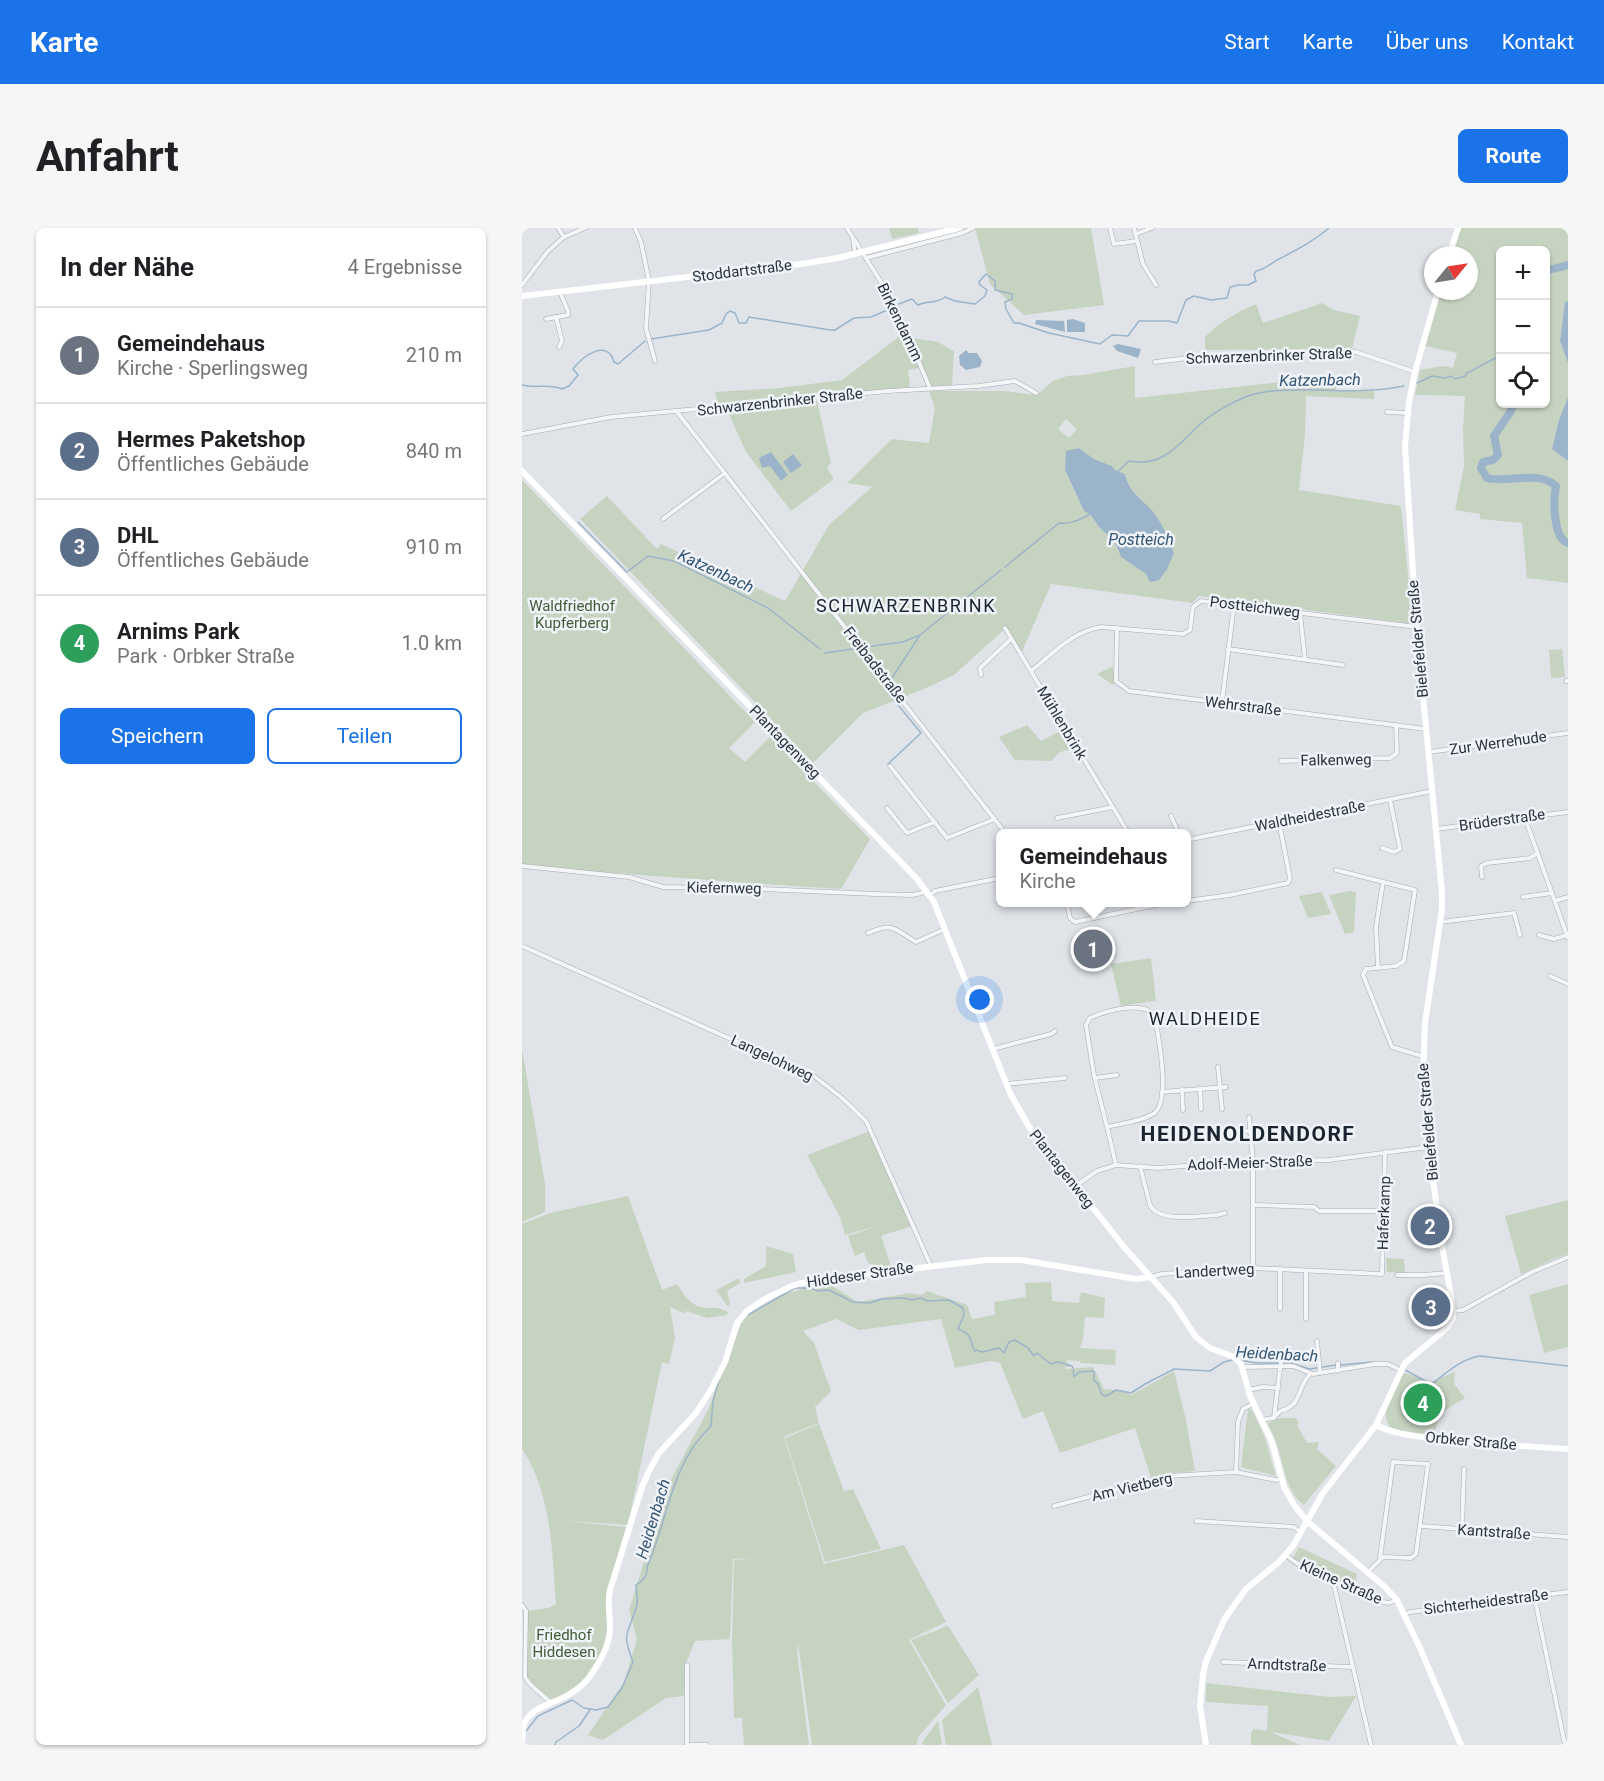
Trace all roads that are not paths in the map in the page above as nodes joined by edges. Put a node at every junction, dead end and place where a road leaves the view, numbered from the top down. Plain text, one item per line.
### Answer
1 (558, 228) edge
2 (585, 228) edge
3 (635, 228) edge
4 (959, 228) edge
5 (973, 228) edge
6 (1110, 228) edge
7 (1134, 228) edge
8 (1152, 228) edge
9 (1458, 228) edge
10 (849, 229) edge
11 (1136, 234) junction
12 (564, 237) junction
13 (1137, 241) junction
14 (1452, 246) edge
15 (858, 252) junction
16 (866, 258) junction
17 (649, 281) junction
18 (522, 285) edge
19 (1156, 285) dead end
20 (560, 291) junction
21 (522, 296) edge
22 (1435, 300) edge
23 (556, 317) junction
24 (546, 319) dead end
25 (559, 347) dead end
26 (655, 361) dead end
27 (1155, 362) dead end
28 (1415, 372) junction
29 (930, 388) junction
30 (1036, 393) dead end
31 (677, 412) junction
32 (1387, 412) dead end
33 (1408, 413) junction
34 (522, 434) edge
35 (522, 471) edge
36 (724, 473) junction
37 (663, 519) dead end
38 (1234, 604) junction
39 (1300, 613) junction
40 (1417, 627) junction
41 (1005, 628) dead end
42 (1117, 628) junction
43 (1011, 639) junction
44 (1228, 649) junction
45 (1305, 659) junction
46 (1343, 665) dead end
47 (1031, 671) junction
48 (981, 675) dead end
49 (1222, 702) junction
50 (1396, 725) junction
51 (1426, 729) junction
52 (1568, 733) edge
53 (1428, 752) junction
54 (1281, 761) dead end
55 (890, 766) dead end
56 (1433, 791) junction
57 (1390, 800) junction
58 (1113, 807) junction
59 (887, 808) dead end
60 (1568, 812) edge
61 (1171, 816) dead end
62 (1057, 818) dead end
63 (1525, 818) junction
64 (995, 819) junction
65 (935, 822) junction
66 (1280, 822) junction
67 (1002, 829) edge
68 (1126, 829) edge
69 (1177, 829) edge
70 (1436, 829) junction
71 (1191, 839) edge
72 (1382, 848) dead end
73 (1538, 853) junction
74 (522, 866) edge
75 (1336, 870) dead end
76 (1482, 877) dead end
77 (996, 879) edge
78 (1383, 882) junction
79 (928, 892) junction
80 (1552, 893) junction
81 (1523, 897) dead end
82 (1568, 897) edge
83 (1191, 900) edge
84 (1555, 902) junction
85 (1068, 907) edge
86 (1150, 907) edge
87 (1440, 922) junction
88 (945, 929) junction
89 (868, 933) dead end
90 (1520, 935) dead end
91 (1539, 935) dead end
92 (1567, 937) edge
93 (522, 946) edge
94 (1378, 967) junction
95 (1550, 976) dead end
96 (1568, 984) edge
97 (1055, 1031) dead end
98 (993, 1049) junction
99 (1422, 1056) junction
100 (1218, 1067) dead end
101 (1117, 1075) dead end
102 (1065, 1078) dead end
103 (1095, 1078) junction
104 (1007, 1084) junction
105 (1220, 1087) junction
106 (1226, 1087) dead end
107 (1200, 1088) junction
108 (1182, 1089) junction
109 (1162, 1092) junction
110 (1202, 1109) dead end
111 (1222, 1109) dead end
112 (1183, 1110) dead end
113 (1249, 1117) dead end
114 (1107, 1127) junction
115 (1250, 1131) junction
116 (1189, 1138) dead end
117 (1429, 1147) junction
118 (1385, 1152) junction
119 (1254, 1161) junction
120 (1116, 1165) junction
121 (1140, 1166) junction
122 (1077, 1185) junction
123 (1254, 1205) junction
124 (1385, 1211) junction
125 (1225, 1213) dead end
126 (1568, 1257) edge
127 (932, 1266) junction
128 (1253, 1268) junction
129 (1280, 1269) junction
130 (1306, 1271) junction
131 (1447, 1273) junction
132 (1382, 1274) joint
133 (1397, 1275) dead end
134 (1150, 1277) junction
135 (1280, 1309) dead end
136 (1454, 1311) junction
137 (1306, 1320) dead end
138 (1317, 1341) dead end
139 (1239, 1362) junction
140 (1281, 1364) junction
141 (1319, 1369) junction
142 (1400, 1370) junction
143 (1311, 1374) junction
144 (1279, 1388) junction
145 (1248, 1390) junction
146 (1253, 1404) junction
147 (1274, 1418) junction
148 (1261, 1420) junction
149 (1376, 1425) junction
150 (1568, 1449) edge
151 (1464, 1469) dead end
152 (1236, 1472) junction
153 (1282, 1479) junction
154 (1054, 1506) dead end
155 (1196, 1521) dead end
156 (1308, 1522) junction
157 (1421, 1526) junction
158 (1462, 1530) junction
159 (1301, 1533) junction
160 (1568, 1537) edge
161 (1286, 1556) junction
162 (1380, 1558) junction
163 (1368, 1572) junction
164 (1332, 1581) junction
165 (1568, 1592) edge
166 (1534, 1595) junction
167 (1396, 1600) junction
168 (522, 1605) edge
169 (1405, 1614) junction
170 (523, 1657) edge
171 (1223, 1662) dead end
172 (687, 1665) dead end
173 (1351, 1667) junction
174 (551, 1703) junction
175 (523, 1731) edge
176 (522, 1745) edge
177 (687, 1745) edge
178 (707, 1745) edge
179 (1206, 1745) edge
180 (1371, 1745) edge
181 (1461, 1745) edge
182 (1565, 1745) edge

1 - 12 street
2 - 12 street
3 - 17 street
4 - 15 main road, Stoddartstraße
5 - 16 street
6 - 13 street
7 - 11 street
8 - 11 street
9 - 14 main road
10 - 15 street
11 - 13 street
12 - 18 street
13 - 19 street
15 - 16 street, Birkendamm
15 - 17 main road, Stoddartstraße
16 - 29 street, Birkendamm
17 - 20 main road, Stoddartstraße
17 - 26 street
20 - 21 main road, Stoddartstraße
20 - 23 street
22 - 28 main road, Bielefelder Straße
23 - 24 street
23 - 25 street
27 - 28 street, Schwarzenbrinker Straße
28 - 33 main road, Bielefelder Straße
29 - 30 street, Schwarzenbrinker Straße
29 - 31 street, Schwarzenbrinker Straße
31 - 34 street, Schwarzenbrinker Straße
31 - 36 street, Freibadstraße
32 - 33 street
33 - 40 main road, Bielefelder Straße
35 - 79 main road, Plantagenweg
36 - 37 street
36 - 64 street, Freibadstraße
38 - 39 street, Postteichweg
38 - 42 street, Postteichweg
38 - 44 street
39 - 40 street, Postteichweg
39 - 45 street
40 - 51 main road, Bielefelder Straße
41 - 43 street, Mühlenbrink
42 - 47 street
42 - 49 street, Wehrstraße
43 - 47 street, Mühlenbrink
43 - 48 street
44 - 45 street
44 - 49 street
45 - 46 street
47 - 58 street, Mühlenbrink
49 - 50 street, Wehrstraße
50 - 51 street, Wehrstraße
50 - 54 street, Falkenweg
51 - 53 main road, Bielefelder Straße
52 - 53 street, Zur Werrehude
53 - 56 main road, Bielefelder Straße
55 - 65 street
56 - 57 street, Waldheidestraße
56 - 70 main road, Bielefelder Straße
57 - 66 street, Waldheidestraße
57 - 72 street
58 - 62 street
58 - 68 street, Mühlenbrink
59 - 65 street
60 - 63 street, Brüderstraße
61 - 69 street
63 - 70 street, Brüderstraße
63 - 73 street
64 - 65 street
64 - 67 street, Freibadstraße
66 - 71 street, Waldheidestraße
66 - 83 street
70 - 87 main road, Bielefelder Straße
73 - 76 street
73 - 80 street
74 - 79 street, Kiefernweg
75 - 78 street
77 - 79 street
78 - 94 street
78 - 94 street
79 - 88 main road, Plantagenweg
80 - 81 street
80 - 84 street
82 - 84 street
84 - 92 street
85 - 86 street
87 - 90 street
87 - 99 main road, Bielefelder Straße
88 - 89 street
88 - 98 main road, Plantagenweg
91 - 92 street
93 - 127 street, Langelohweg
94 - 99 street
95 - 96 street
97 - 98 street
98 - 104 main road, Plantagenweg
99 - 117 main road, Bielefelder Straße
100 - 105 street
101 - 103 street
102 - 104 street
103 - 109 street
103 - 114 street
104 - 122 main road, Plantagenweg
105 - 106 street
105 - 107 street
105 - 111 street
107 - 108 street
107 - 110 street
108 - 109 street
108 - 112 street
109 - 114 street
113 - 115 street
114 - 120 street
115 - 116 street, Adolf-Meier-Straße
115 - 119 street
117 - 118 street, Adolf-Meier-Straße
117 - 131 main road, Bielefelder Straße
118 - 119 street, Adolf-Meier-Straße
118 - 124 street, Haferkamp
119 - 121 street, Adolf-Meier-Straße
119 - 123 street
120 - 121 street, Adolf-Meier-Straße
120 - 122 street, Adolf-Meier-Straße
121 - 125 street
122 - 134 main road, Plantagenweg
123 - 124 street
123 - 128 street
124 - 132 street, Haferkamp
126 - 136 street
127 - 134 main road, Hiddeser Straße
127 - 174 main road, Hiddeser Straße
128 - 129 street, Landertweg
128 - 134 street, Landertweg
129 - 130 street, Landertweg
129 - 135 street
130 - 132 street, Landertweg
130 - 137 street
131 - 133 street
131 - 136 main road, Bielefelder Straße
134 - 139 main road
136 - 142 main road
138 - 141 street
139 - 140 street
139 - 145 main road
140 - 143 street
140 - 144 street
141 - 142 street
141 - 143 street
142 - 149 main road
143 - 147 street
144 - 145 street
144 - 147 street
145 - 146 main road
146 - 148 main road
146 - 152 street
147 - 148 street
148 - 153 main road
149 - 150 main road, Orbker Straße
149 - 156 main road
151 - 158 street
152 - 153 street, Am Vietberg
152 - 154 street, Am Vietberg
153 - 156 main road
155 - 159 street
156 - 159 main road
156 - 163 main road
157 - 158 street, Kantstraße
157 - 162 street
157 - 162 street
158 - 160 street, Kantstraße
159 - 161 main road
161 - 164 street, Kleine Straße
161 - 179 main road
162 - 163 street
163 - 167 main road
164 - 167 street, Kleine Straße
164 - 173 street
165 - 166 street, Sichterheidestraße
166 - 169 street, Sichterheidestraße
166 - 182 street
167 - 169 main road
168 - 170 street
169 - 181 main road
170 - 174 street
171 - 173 street, Arndtstraße
172 - 177 street
173 - 180 street
174 - 175 main road, Hiddeser Straße
175 - 176 main road, Hiddeser Straße
177 - 178 street

